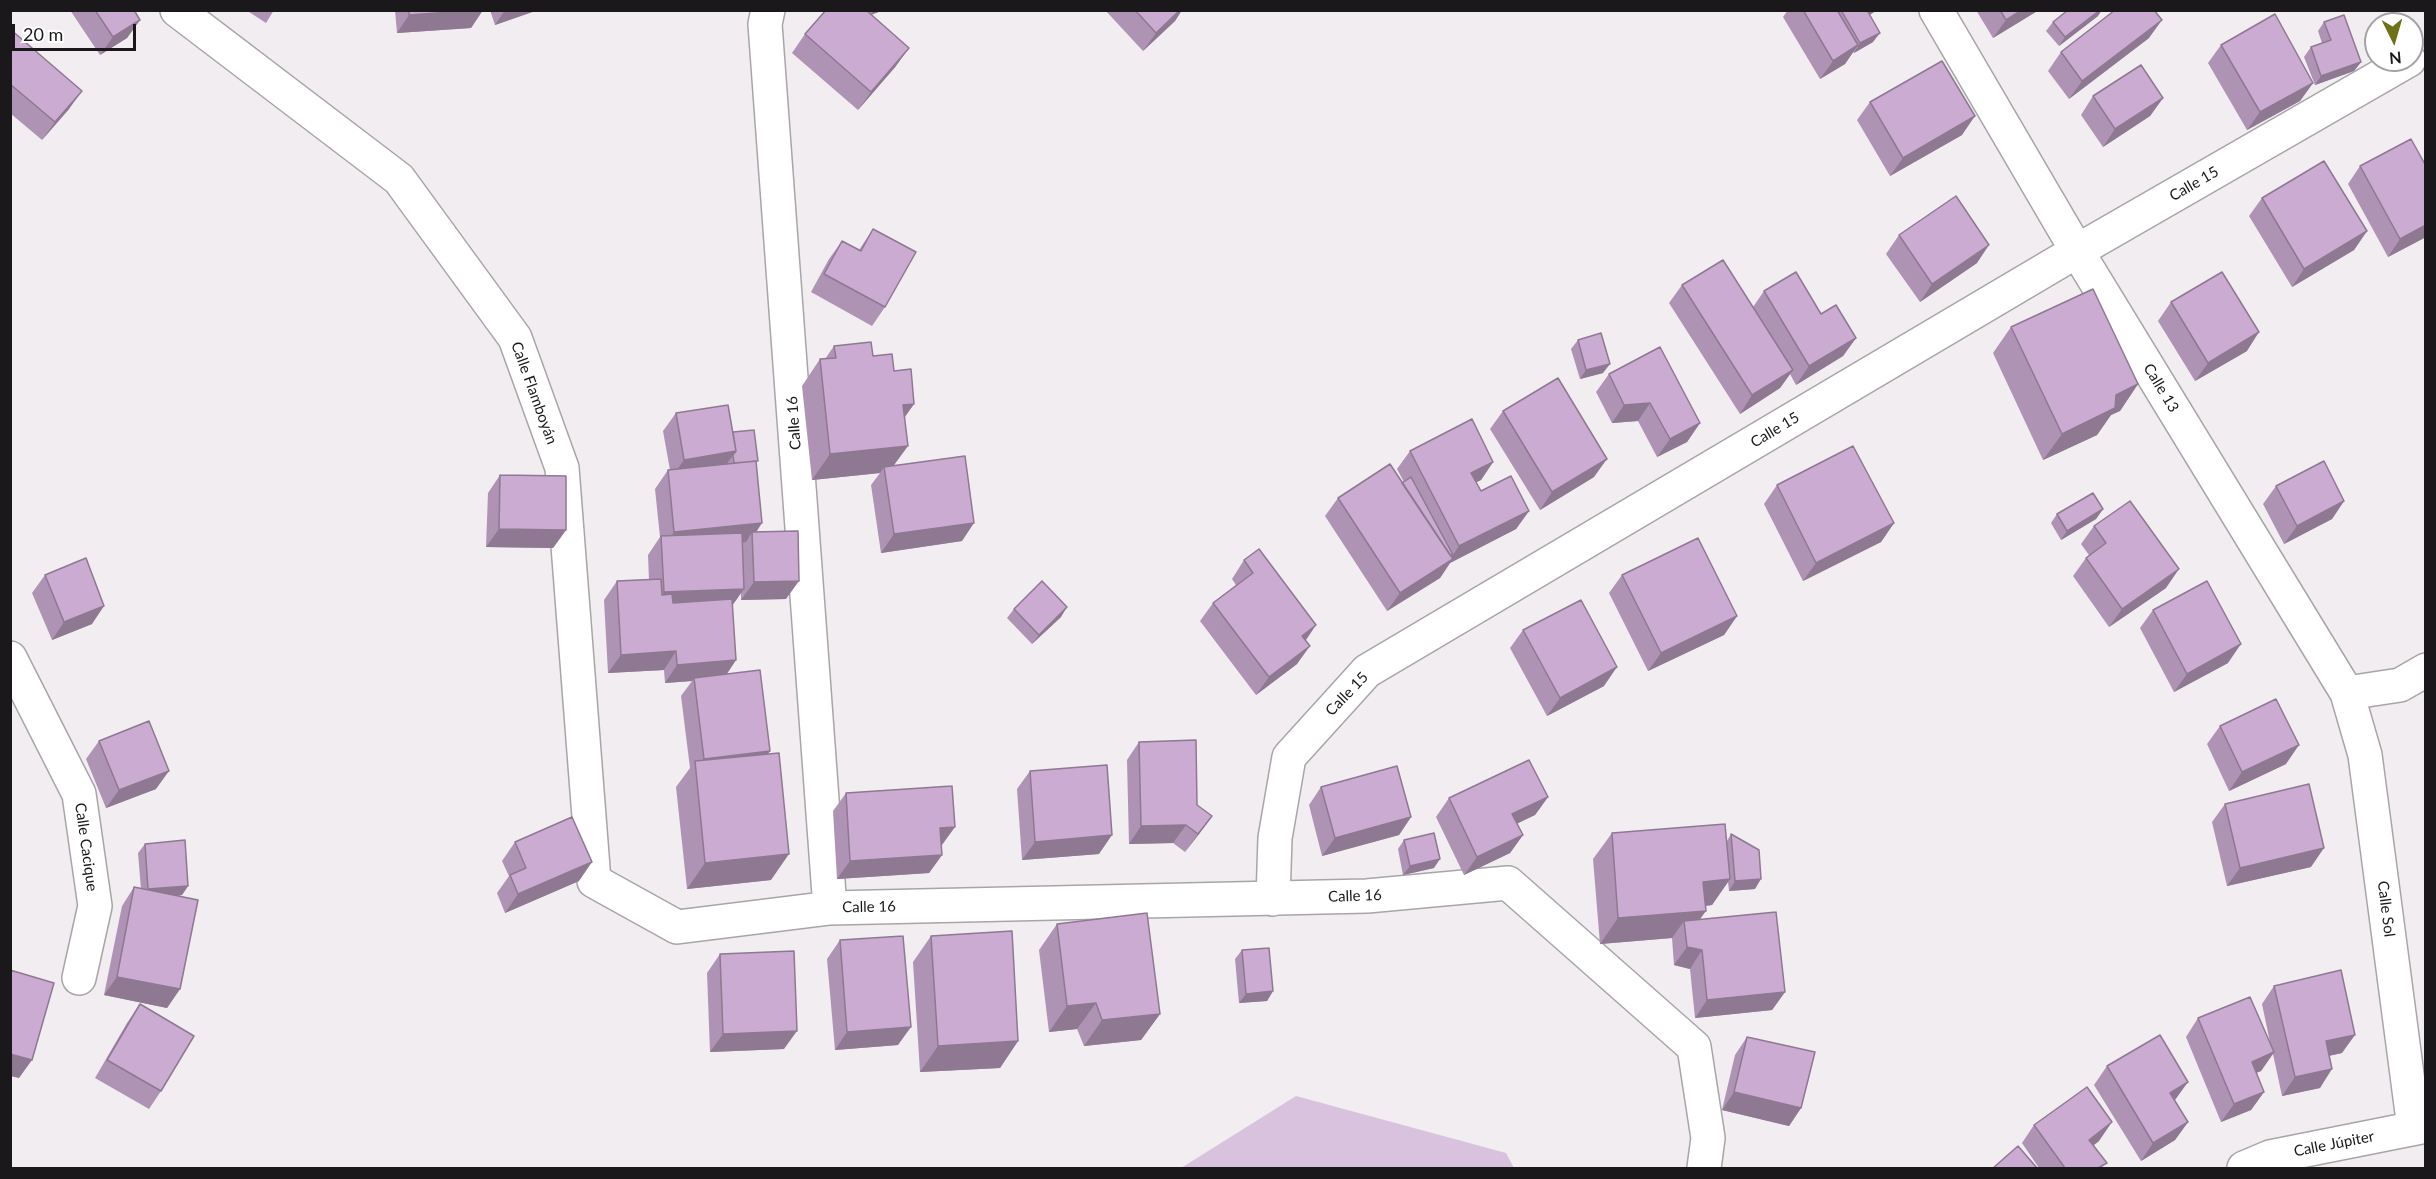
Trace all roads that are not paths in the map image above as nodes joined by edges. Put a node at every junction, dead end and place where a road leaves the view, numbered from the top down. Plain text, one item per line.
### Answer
1 (177, 10) edge
2 (768, 10) edge
3 (1936, 10) edge
4 (2387, 72) edge
5 (2078, 250) junction
6 (10, 658) edge
7 (2426, 670) edge
8 (2347, 693) junction
9 (591, 849) joint
10 (1273, 899) junction
11 (830, 908) junction
12 (79, 978) dead end
13 (2420, 1127) edge
14 (1704, 1168) edge
15 (2244, 1168) edge

1 - 9 street, Calle Flamboyán
2 - 11 street, Calle 16
3 - 5 street, Calle 13
4 - 5 street, Calle 15
5 - 8 street, Calle 13
5 - 10 street, Calle 15
6 - 12 street, Calle Cacique
7 - 8 street
8 - 13 street, Calle Sol
9 - 11 street, Calle 16
10 - 11 street, Calle 16
10 - 14 street, Calle 16
13 - 15 street, Calle Júpiter

